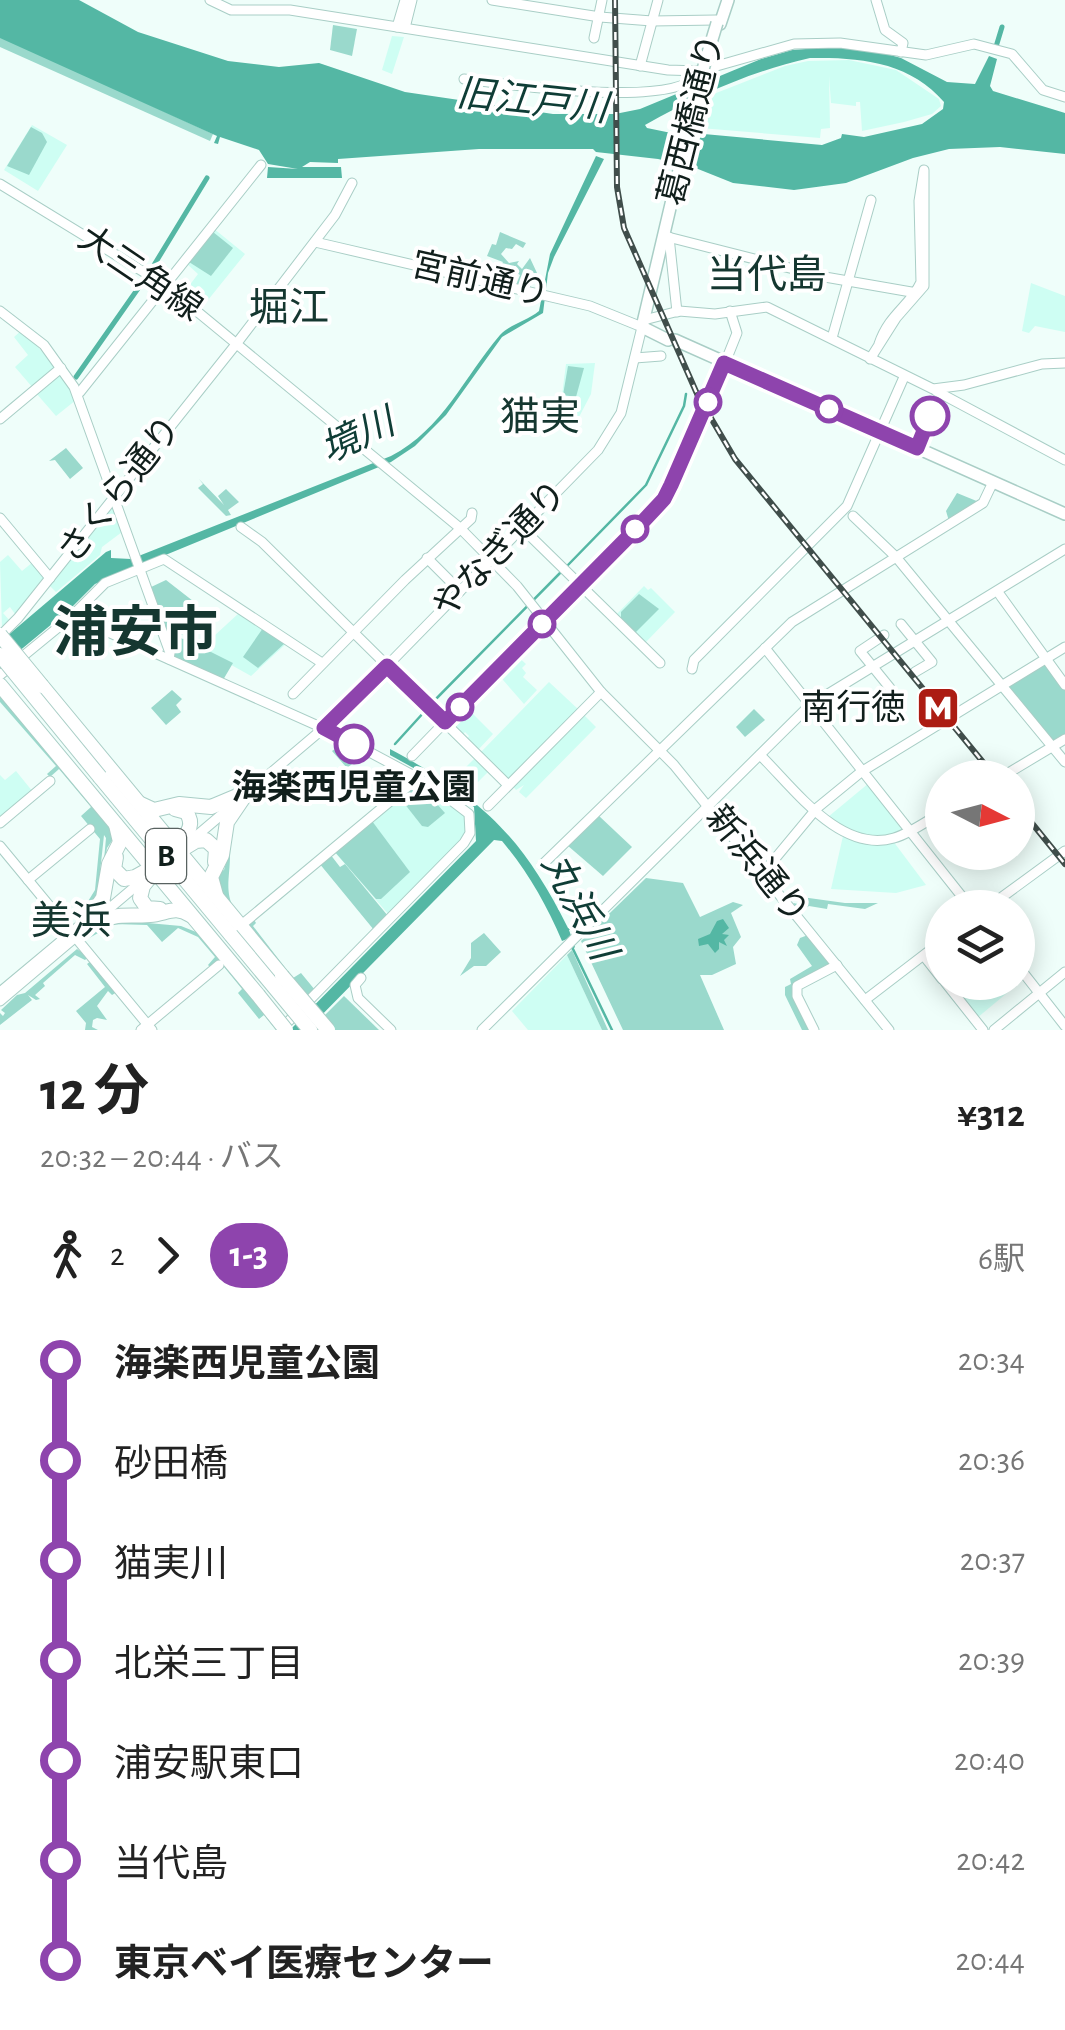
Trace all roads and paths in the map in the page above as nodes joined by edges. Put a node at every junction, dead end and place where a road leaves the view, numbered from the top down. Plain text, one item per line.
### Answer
1 (210, 0) edge
2 (409, 0) edge
3 (492, 0) edge
4 (602, 0) edge
5 (658, 0) edge
6 (726, 0) edge
7 (876, 0) edge
8 (285, 5) edge
9 (598, 16) junction
10 (652, 21) junction
11 (718, 22) junction
12 (401, 28) junction
13 (594, 38) dead end
14 (900, 52) junction
15 (640, 66) junction
16 (702, 75) junction
17 (464, 79) dead end
18 (1065, 97) edge
19 (694, 118) junction
20 (691, 150) junction
21 (681, 163) junction
22 (261, 165) dead end
23 (355, 183) dead end
24 (5, 187) edge
25 (872, 200) dead end
26 (0, 201) edge
27 (669, 216) junction
28 (667, 237) junction
29 (317, 242) junction
30 (850, 281) junction
31 (166, 285) junction
32 (917, 294) junction
33 (0, 309) edge
34 (730, 311) junction
35 (676, 312) junction
36 (643, 324) junction
37 (832, 338) junction
38 (237, 343) junction
39 (661, 356) dead end
40 (635, 358) junction
41 (870, 360) junction
42 (724, 363) junction
43 (1065, 363) edge
44 (62, 368) junction
45 (904, 377) junction
46 (936, 389) junction
47 (80, 392) junction
48 (0, 419) edge
49 (880, 432) junction
50 (1065, 460) edge
51 (993, 482) junction
52 (114, 497) junction
53 (472, 513) dead end
54 (1065, 514) edge
55 (853, 516) dead end
56 (0, 518) edge
57 (241, 527) dead end
58 (460, 528) junction
59 (522, 528) junction
60 (1065, 552) edge
61 (896, 557) junction
62 (427, 558) junction
63 (491, 559) junction
64 (136, 563) junction
65 (50, 578) junction
66 (460, 591) junction
67 (1000, 594) junction
68 (72, 616) junction
69 (950, 622) junction
70 (902, 624) dead end
71 (353, 632) junction
72 (0, 635) edge
73 (884, 635) dead end
74 (917, 643) junction
75 (1065, 647) edge
76 (765, 648) junction
77 (0, 655) edge
78 (1046, 658) junction
79 (169, 659) junction
80 (322, 663) junction
81 (660, 663) dead end
82 (0, 664) edge
83 (387, 666) junction
84 (874, 668) junction
85 (692, 669) dead end
86 (916, 672) dead end
87 (0, 675) edge
88 (0, 685) edge
89 (1002, 685) junction
90 (1065, 685) edge
91 (890, 688) dead end
92 (600, 692) junction
93 (293, 694) dead end
94 (58, 705) junction
95 (616, 707) joint
96 (812, 707) junction
97 (445, 722) junction
98 (324, 728) junction
99 (1065, 738) edge
100 (47, 741) junction
101 (1052, 746) junction
102 (660, 750) junction
103 (412, 756) dead end
104 (762, 756) junction
105 (1029, 760) edge
106 (1065, 762) edge
107 (862, 770) junction
108 (418, 778) junction
109 (98, 779) junction
110 (50, 782) dead end
111 (508, 785) junction
112 (243, 795) junction
113 (133, 798) junction
114 (488, 806) dead end
115 (709, 807) junction
116 (816, 809) junction
117 (111, 816) junction
118 (925, 822) edge
119 (0, 823) edge
120 (90, 828) dead end
121 (208, 831) junction
122 (910, 831) junction
123 (150, 841) junction
124 (0, 846) edge
125 (177, 850) junction
126 (1065, 851) edge
127 (542, 866) dead end
128 (155, 869) junction
129 (764, 872) junction
130 (28, 880) junction
131 (123, 888) junction
132 (957, 890) edge
133 (1012, 890) edge
134 (224, 908) junction
135 (90, 922) junction
136 (244, 922) dead end
137 (202, 926) junction
138 (74, 935) junction
139 (924, 956) edge
140 (837, 964) junction
141 (220, 965) dead end
142 (1065, 972) edge
143 (361, 978) dead end
144 (1035, 988) edge
145 (0, 992) edge
146 (1039, 993) junction
147 (865, 1000) junction
148 (959, 1000) edge
149 (0, 1001) edge
150 (1065, 1026) edge
151 (147, 1028) edge
152 (283, 1030) edge
153 (307, 1030) edge
154 (328, 1030) edge
155 (391, 1030) edge
156 (485, 1030) edge
157 (814, 1030) edge
158 (889, 1030) edge
159 (983, 1030) edge
160 (994, 1030) edge

1 - 8 street
2 - 12 street
3 - 9 street
4 - 9 street
5 - 10 street
6 - 11 main road, 葛西橋通り
7 - 14 street
8 - 12 street
9 - 10 street
9 - 13 street
10 - 11 street
10 - 15 street
11 - 16 main road, 葛西橋通り, bridge
12 - 15 street
14 - 16 street
14 - 18 street
15 - 16 street
16 - 17 street
16 - 19 main road, bridge
16 - 20 main road, 葛西橋通り, bridge
16 - 21 main road, 葛西橋通り, bridge
19 - 20 main road, bridge
19 - 21 main road, bridge
20 - 27 main road, 葛西橋通り
21 - 27 main road, 葛西橋通り
22 - 31 street
23 - 29 street, さくら通り
24 - 26 street
24 - 31 street, 大三角線
25 - 30 street
27 - 28 main road, 葛西橋通り
28 - 30 street
28 - 35 street
28 - 36 main road, やなぎ通り
29 - 36 street, 宮前通り
29 - 38 street, さくら通り
30 - 32 street
30 - 37 street
31 - 38 street, 大三角線
31 - 47 street
32 - 32 street
32 - 41 street
33 - 44 street
33 - 47 street
34 - 35 street
34 - 37 street
34 - 42 street
35 - 36 street
36 - 40 street, やなぎ通り
36 - 42 main road
37 - 41 street
38 - 52 street, さくら通り
38 - 58 street, 大三角線
39 - 40 street
40 - 59 street, やなぎ通り
41 - 45 street
42 - 49 main road
43 - 46 street
44 - 48 street
44 - 52 street
45 - 46 street
45 - 49 street
46 - 50 street
47 - 52 street
49 - 51 main road
49 - 85 street
51 - 54 main road
51 - 61 street
52 - 64 street
52 - 65 street, さくら通り
53 - 58 street
55 - 61 street
56 - 65 street
57 - 71 street
58 - 62 street
58 - 63 street, 大三角線
59 - 63 street, やなぎ通り
59 - 81 street
60 - 67 street
60 - 69 street
61 - 69 street
61 - 76 street
62 - 66 street
62 - 71 street
63 - 66 street, やなぎ通り
63 - 92 street, 大三角線
64 - 68 street
64 - 79 street
64 - 80 street
65 - 72 street, さくら通り
66 - 83 street, やなぎ通り
67 - 69 street
67 - 78 street
68 - 79 street
68 - 87 street
69 - 74 street
69 - 89 street
70 - 74 street
71 - 80 street
71 - 83 street
72 - 94 highway, bridge
73 - 84 street
74 - 84 street
74 - 86 street
75 - 78 street
76 - 96 street
76 - 102 street
77 - 109 highway, B, bridge
78 - 89 street
78 - 90 street
79 - 98 street
80 - 93 street
82 - 109 highway, B, bridge
83 - 97 street
83 - 98 street, やなぎ通り
84 - 91 street
84 - 96 street
88 - 100 highway
89 - 101 street
89 - 107 street
92 - 95 street, 大三角線
92 - 111 street
94 - 113 highway
94 - 123 highway
95 - 102 street, 新浜通り
96 - 104 street
96 - 107 street
97 - 103 street
97 - 111 street
98 - 108 street
98 - 112 street, やなぎ通り
99 - 101 street
100 - 117 highway
100 - 123 highway
101 - 105 street
101 - 106 street
102 - 115 street, 新浜通り
102 - 127 street
104 - 115 street
104 - 116 street
107 - 116 street
107 - 122 street
108 - 136 street
108 - 152 street
109 - 123 highway, B
110 - 119 street
111 - 114 street
112 - 113 highway
112 - 121 street, やなぎ通り
112 - 134 highway
113 - 125 highway
115 - 129 street, 新浜通り
115 - 156 street
116 - 122 street
116 - 129 street
117 - 128 highway
117 - 135 highway
118 - 122 street
120 - 130 street
121 - 125 highway
121 - 125 highway
122 - 132 street
123 - 153 highway, B, bridge
124 - 130 street
125 - 125 highway
125 - 128 street, bridge
125 - 134 highway
126 - 133 street
128 - 128 highway
128 - 131 highway
128 - 131 highway
128 - 137 highway
129 - 140 street, 新浜通り
130 - 138 street
131 - 135 street
134 - 154 highway, bridge
135 - 137 highway
135 - 138 street
137 - 152 highway, bridge
138 - 145 street
138 - 149 street
138 - 151 street
139 - 147 street
140 - 147 street, 新浜通り
140 - 157 street
141 - 151 street
142 - 146 street
143 - 155 street
144 - 146 street
146 - 150 street
146 - 160 street
147 - 158 street, 新浜通り
148 - 159 street

